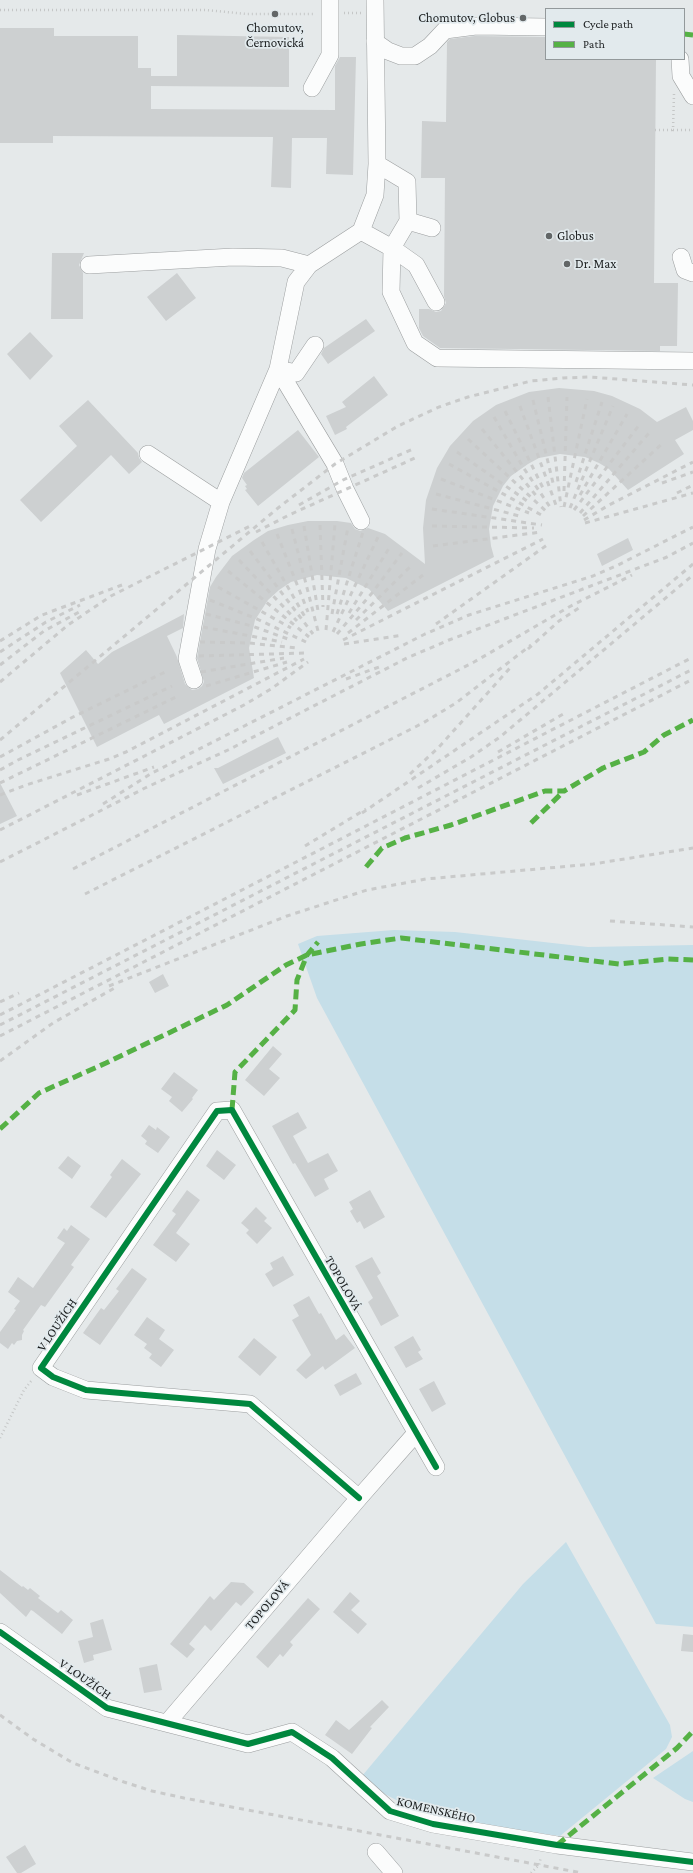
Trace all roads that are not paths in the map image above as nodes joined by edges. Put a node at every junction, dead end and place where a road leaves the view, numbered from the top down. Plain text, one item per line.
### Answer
1 (375, 6) edge
2 (330, 7) edge
3 (545, 27) edge
4 (375, 42) junction
5 (680, 60) edge
6 (312, 88) dead end
7 (687, 93) edge
8 (377, 164) junction
9 (408, 221) junction
10 (432, 228) dead end
11 (362, 231) junction
12 (392, 248) junction
13 (681, 257) dead end
14 (89, 265) dead end
15 (309, 265) junction
16 (693, 273) edge
17 (436, 302) dead end
18 (315, 345) dead end
19 (693, 361) edge
20 (278, 369) junction
21 (148, 454) dead end
22 (221, 502) junction
23 (361, 521) dead end
24 (194, 680) dead end
25 (232, 1110) joint
26 (416, 1433) junction
27 (436, 1467) dead end
28 (359, 1498) junction
29 (0, 1632) edge
30 (166, 1723) junction
31 (376, 1852) dead end
32 (693, 1862) edge
33 (394, 1873) edge

1 - 4 street
2 - 6 street
3 - 4 street
4 - 8 street
5 - 7 street
8 - 9 street
8 - 11 street
9 - 10 street
9 - 12 street
11 - 12 street
11 - 15 street
12 - 17 street
12 - 19 street
13 - 16 street
14 - 15 street
15 - 20 street
18 - 20 street
20 - 22 street
20 - 23 street
21 - 22 street
22 - 24 street
25 - 26 street, TOPOLOVÁ
25 - 28 street, V LOUŽÍCH
26 - 27 street, TOPOLOVÁ
26 - 28 street, TOPOLOVÁ
28 - 30 street, TOPOLOVÁ
29 - 30 street, V LOUŽÍCH
30 - 32 street, KOMENSKÉHO
31 - 33 street

